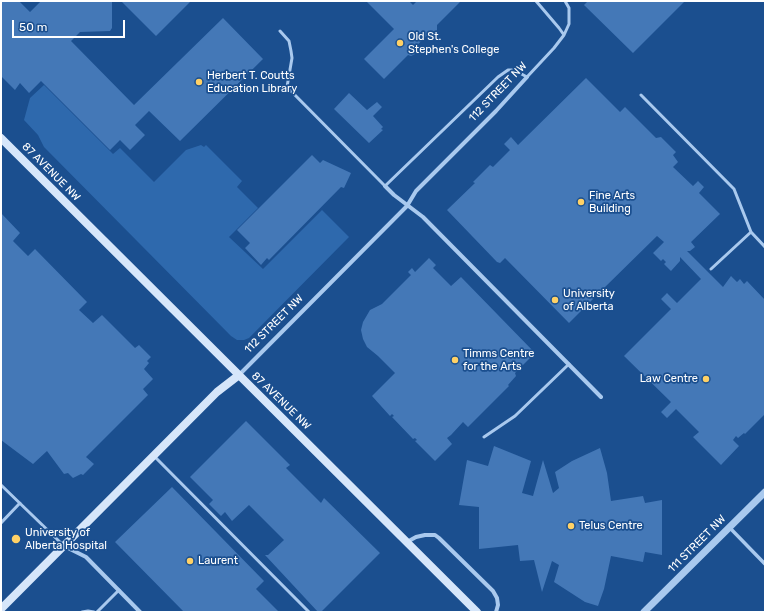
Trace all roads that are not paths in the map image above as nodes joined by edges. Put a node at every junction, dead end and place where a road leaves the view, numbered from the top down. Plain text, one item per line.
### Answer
1 (536, 1) edge
2 (565, 1) edge
3 (280, 31) dead end
4 (564, 36) junction
5 (527, 77) junction
6 (641, 95) dead end
7 (1, 138) edge
8 (385, 186) junction
9 (407, 206) junction
10 (751, 232) junction
11 (765, 246) edge
12 (711, 269) dead end
13 (569, 364) junction
14 (239, 375) junction
15 (601, 396) dead end
16 (484, 437) dead end
17 (153, 456) junction
18 (1, 485) edge
19 (765, 492) edge
20 (20, 503) junction
21 (1, 523) edge
22 (729, 527) junction
23 (407, 542) junction
24 (64, 546) junction
25 (765, 564) edge
26 (119, 590) junction
27 (1, 609) edge
28 (82, 612) edge
29 (96, 612) edge
30 (140, 612) edge
31 (309, 612) edge
32 (477, 612) edge
33 (496, 612) edge
34 (644, 612) edge

1 - 4 lane
2 - 4 lane
3 - 8 lane
4 - 5 lane, 112 STREET NW
5 - 8 lane
5 - 9 street, 112 STREET NW
6 - 10 lane
7 - 14 main road, 87 AVENUE NW
8 - 9 street
9 - 13 street
9 - 14 street, 112 STREET NW
10 - 11 lane
10 - 12 lane
13 - 15 street
13 - 16 lane
14 - 17 main road, 112 STREET NW
14 - 23 main road, 87 AVENUE NW
17 - 24 main road, 112 STREET NW
17 - 31 lane
18 - 20 lane
19 - 22 street, 111 STREET NW
20 - 21 lane
20 - 24 lane
22 - 25 street
22 - 34 street, 111 STREET NW
23 - 32 main road, 87 AVENUE NW
23 - 33 street
24 - 26 street
24 - 27 main road, 112 STREET NW
26 - 29 lane
26 - 30 street
28 - 29 lane

